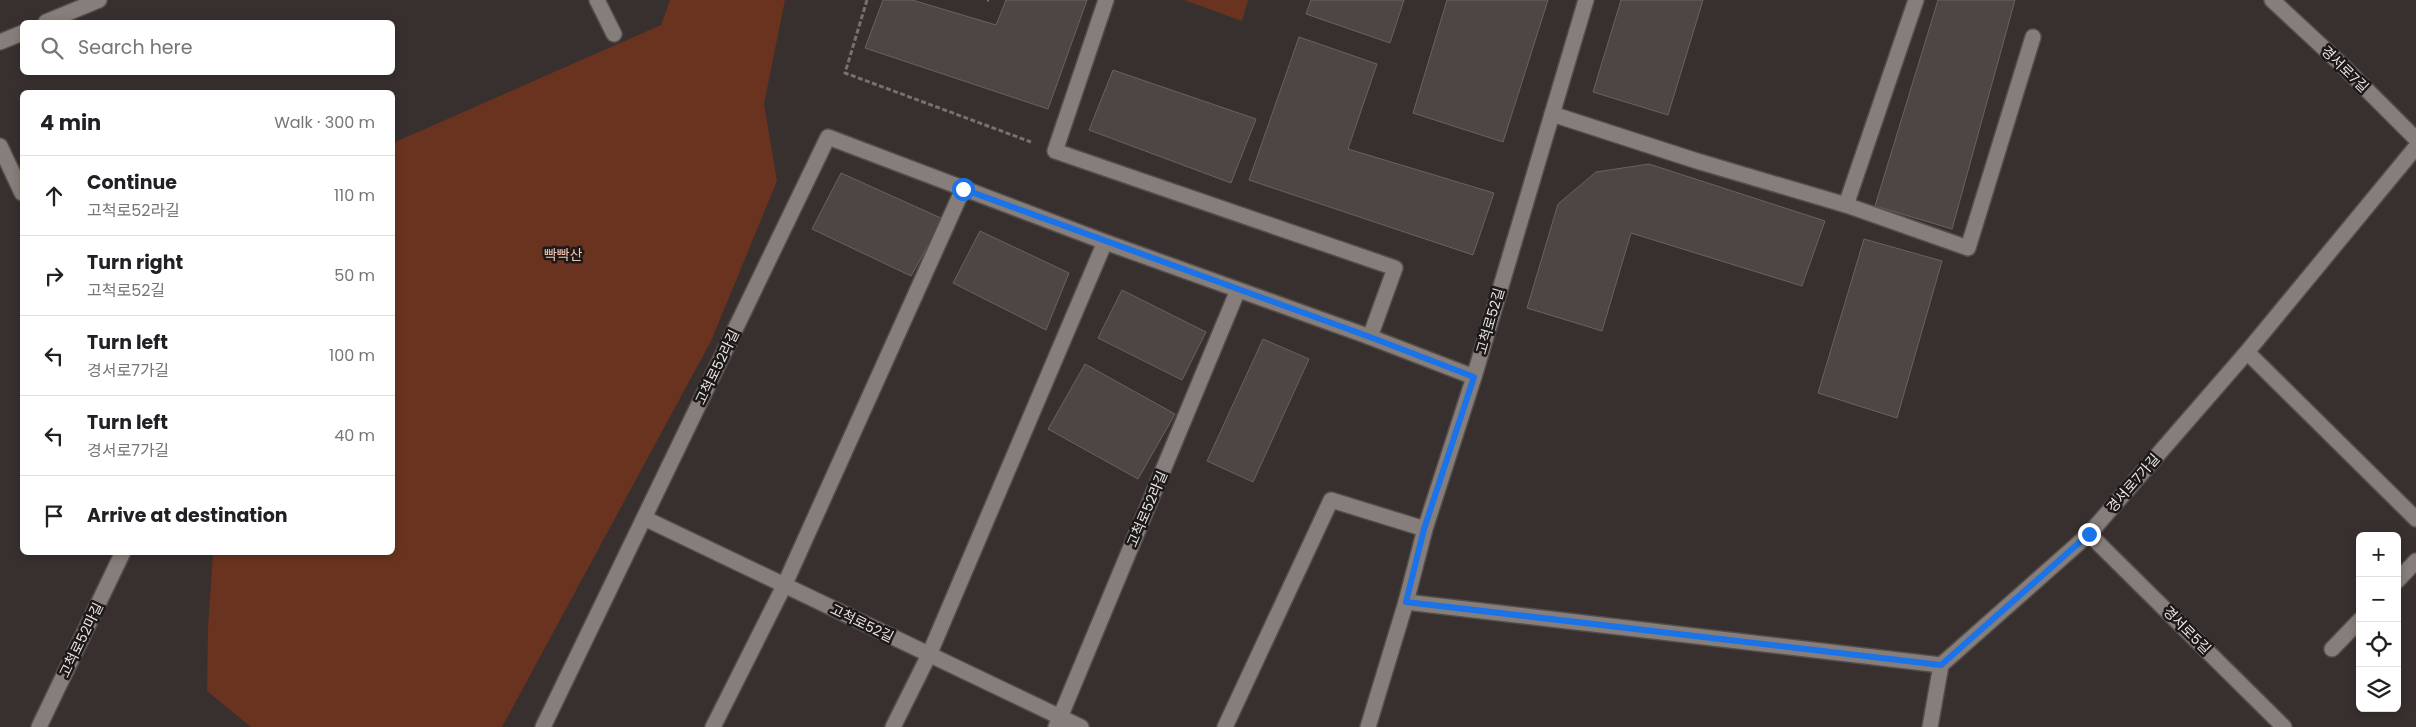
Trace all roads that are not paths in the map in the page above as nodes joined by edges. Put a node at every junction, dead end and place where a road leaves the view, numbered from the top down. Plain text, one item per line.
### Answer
1 (99, 0) edge
2 (597, 0) edge
3 (1106, 0) edge
4 (1586, 0) edge
5 (1916, 0) edge
6 (2272, 0) edge
7 (51, 20) edge
8 (20, 34) edge
9 (614, 34) dead end
10 (2034, 37) dead end
11 (0, 42) edge
12 (1552, 114) junction
13 (2416, 139) edge
14 (0, 146) edge
15 (2416, 147) edge
16 (20, 189) edge
17 (963, 189) junction
18 (1846, 205) junction
19 (1104, 242) junction
20 (1238, 290) junction
21 (1370, 337) junction
22 (2248, 352) junction
23 (1474, 377) junction
24 (644, 518) junction
25 (2416, 519) edge
26 (1424, 529) junction
27 (2089, 534) junction
28 (122, 555) edge
29 (2416, 561) edge
30 (2401, 577) edge
31 (784, 586) junction
32 (1406, 602) junction
33 (2358, 622) edge
34 (2332, 649) dead end
35 (929, 655) junction
36 (1941, 665) junction
37 (1058, 722) edge
38 (39, 727) edge
39 (543, 727) edge
40 (713, 727) edge
41 (893, 727) edge
42 (1081, 727) edge
43 (1225, 727) edge
44 (1368, 727) edge
45 (1930, 727) edge
46 (2284, 727) edge

1 - 7 street
2 - 9 street
3 - 21 street
4 - 12 street, 고척로52길
5 - 18 street
6 - 13 street, 경서로7길
8 - 11 street
10 - 18 street
12 - 18 street
12 - 23 street, 고척로52길
14 - 16 street
15 - 22 street, 경서로7가길
17 - 19 street, 고척로52라길
17 - 24 street, 고척로52라길
17 - 31 street
19 - 20 street, 고척로52라길
19 - 35 street
20 - 21 street, 고척로52라길
20 - 37 street, 고척로52라길
21 - 23 street, 고척로52라길
22 - 25 street
22 - 27 street, 경서로7가길
23 - 26 street, 고척로52길
24 - 31 street, 고척로52길
24 - 39 street, 고척로52라길
26 - 32 street, 고척로52길
26 - 43 street
27 - 36 street, 경서로7가길
27 - 46 street, 경서로5길
28 - 38 street, 고척로52마길
29 - 30 street
31 - 35 street, 고척로52길
31 - 40 street
32 - 36 street
32 - 44 street, 고척로52길
33 - 34 street
35 - 37 street, 고척로52길
35 - 41 street
36 - 45 street
37 - 42 street, 고척로52길

